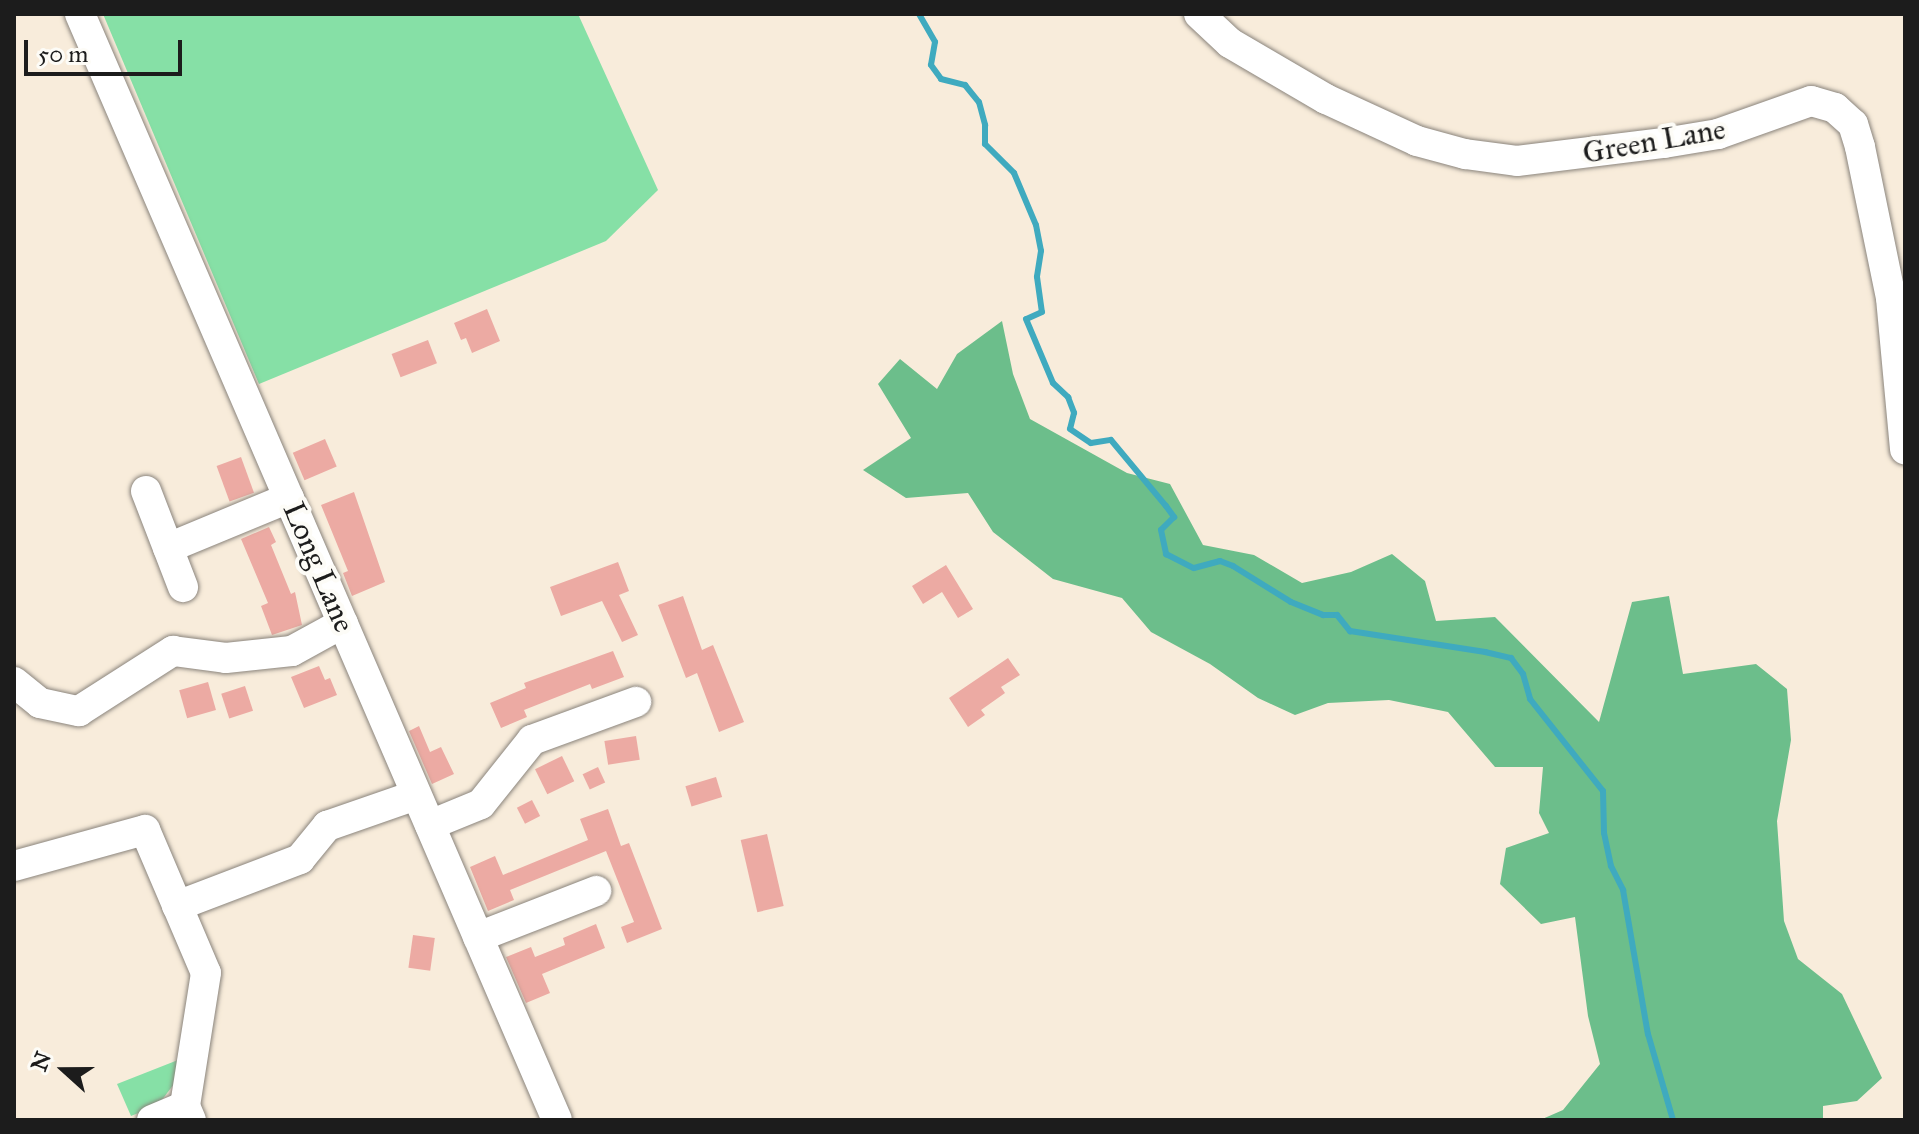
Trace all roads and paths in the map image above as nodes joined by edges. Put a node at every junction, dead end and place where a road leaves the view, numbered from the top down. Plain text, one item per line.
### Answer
1 (80, 14) edge
2 (1199, 14) edge
3 (1905, 449) edge
4 (146, 491) dead end
5 (289, 498) junction
6 (168, 548) junction
7 (183, 587) dead end
8 (343, 623) junction
9 (14, 682) edge
10 (636, 702) dead end
11 (416, 795) junction
12 (430, 825) junction
13 (14, 866) edge
14 (596, 891) dead end
15 (177, 906) junction
16 (478, 937) junction
17 (188, 1113) edge
18 (152, 1120) edge
19 (557, 1120) edge

1 - 5 street, Long Lane
2 - 3 street, Green Lane
4 - 6 street
5 - 6 street
5 - 8 street, Long Lane
6 - 7 street
8 - 9 street
8 - 11 street, Long Lane
10 - 12 street
11 - 12 street, Long Lane
11 - 15 street
12 - 16 street, Long Lane
13 - 15 street
14 - 16 street
15 - 17 street
16 - 19 street, Long Lane
17 - 18 street

